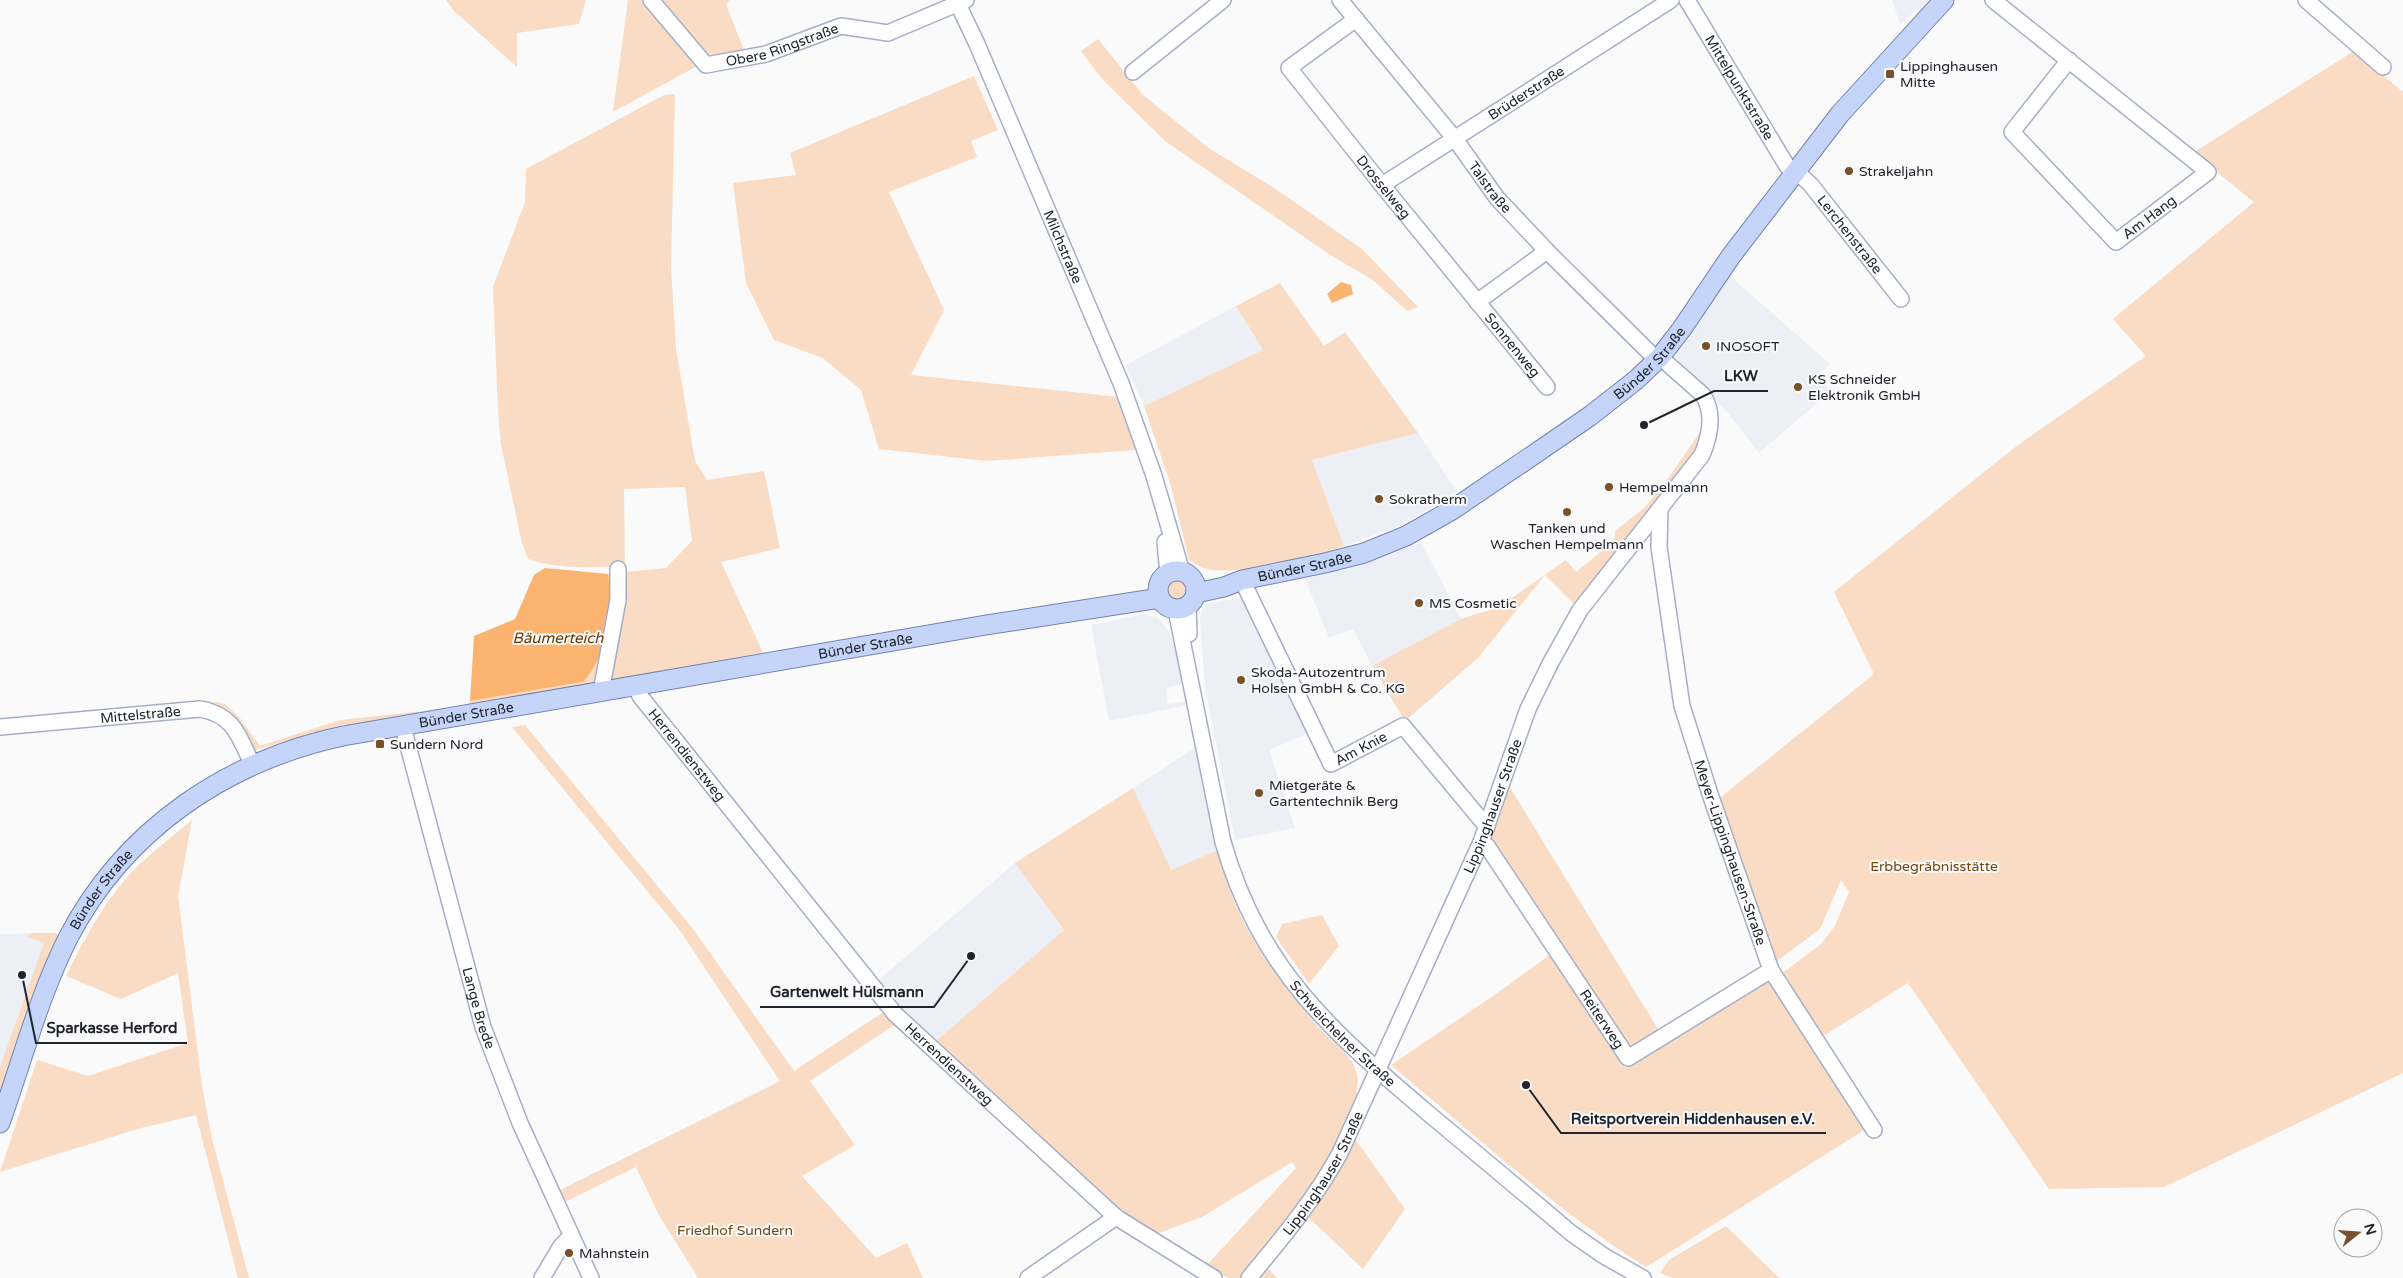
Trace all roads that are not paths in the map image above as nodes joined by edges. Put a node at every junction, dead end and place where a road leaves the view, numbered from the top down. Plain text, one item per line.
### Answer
1 (651, 0) edge
2 (1223, 0) edge
3 (1340, 0) edge
4 (1671, 0) edge
5 (1687, 0) edge
6 (1944, 0) edge
7 (1992, 0) edge
8 (2306, 0) edge
9 (960, 1) edge
10 (1356, 19) junction
11 (2069, 60) junction
12 (2383, 67) dead end
13 (1133, 72) dead end
14 (1455, 139) junction
15 (1796, 173) junction
16 (1382, 185) junction
17 (1547, 252) junction
18 (1901, 299) dead end
19 (1477, 302) junction
20 (1659, 358) junction
21 (1547, 387) dead end
22 (1660, 510) junction
23 (1639, 536) junction
24 (1659, 547) junction
25 (618, 569) dead end
26 (1242, 580) junction
27 (1178, 590) junction
28 (636, 686) junction
29 (601, 692) junction
30 (403, 726) junction
31 (0, 727) edge
32 (252, 764) junction
33 (1487, 827) junction
34 (1481, 842) junction
35 (1771, 970) junction
36 (1377, 1070) junction
37 (0, 1123) edge
38 (1874, 1130) dead end
39 (1116, 1217) junction
40 (571, 1236) junction
41 (1636, 1277) edge
42 (542, 1278) edge
43 (591, 1278) edge
44 (1028, 1278) edge
45 (1214, 1278) edge
46 (1249, 1278) edge

1 - 9 street, Obere Ringstraße
2 - 13 street
3 - 10 street, Talstraße
4 - 14 street, Brüderstraße
5 - 15 street, Mittelpunktstraße
6 - 15 main road, Bünder Straße
7 - 11 street, Am Hang
8 - 12 street
9 - 27 street, Milchstraße
10 - 14 street, Talstraße
10 - 16 street, Drosselweg
11 - 11 street, Am Hang
14 - 16 street, Brüderstraße
14 - 17 street, Talstraße
15 - 18 street, Lerchenstraße
15 - 20 main road, Bünder Straße
16 - 19 street, Drosselweg
17 - 19 street
17 - 20 street, Talstraße
19 - 21 street, Sonnenweg
20 - 22 street, Lippinghauser Straße
20 - 26 main road, Bünder Straße
22 - 23 street, Lippinghauser Straße
22 - 24 street, Meyer-Lippinghausen-Straße
23 - 24 street
23 - 33 street, Lippinghauser Straße
24 - 35 street, Meyer-Lippinghausen-Straße
25 - 29 street
26 - 27 main road, Bünder Straße
26 - 33 street, Am Knie
27 - 28 main road, Bünder Straße
27 - 36 street, Schweichelner Straße
28 - 29 main road, Bünder Straße
28 - 39 street, Herrendienstweg
29 - 30 main road, Bünder Straße
30 - 32 main road, Bünder Straße
30 - 40 street, Lange Brede
31 - 32 street, Mittelstraße
32 - 37 main road, Bünder Straße
33 - 34 street, Lippinghauser Straße
34 - 35 street, Reiterweg
34 - 36 street, Lippinghauser Straße
35 - 38 street, Meyer-Lippinghausen-Straße
36 - 41 street, Schweichelner Straße
36 - 46 street, Lippinghauser Straße
39 - 44 street
39 - 45 street, Herrendienstweg
40 - 42 street
40 - 43 street, Lange Brede

